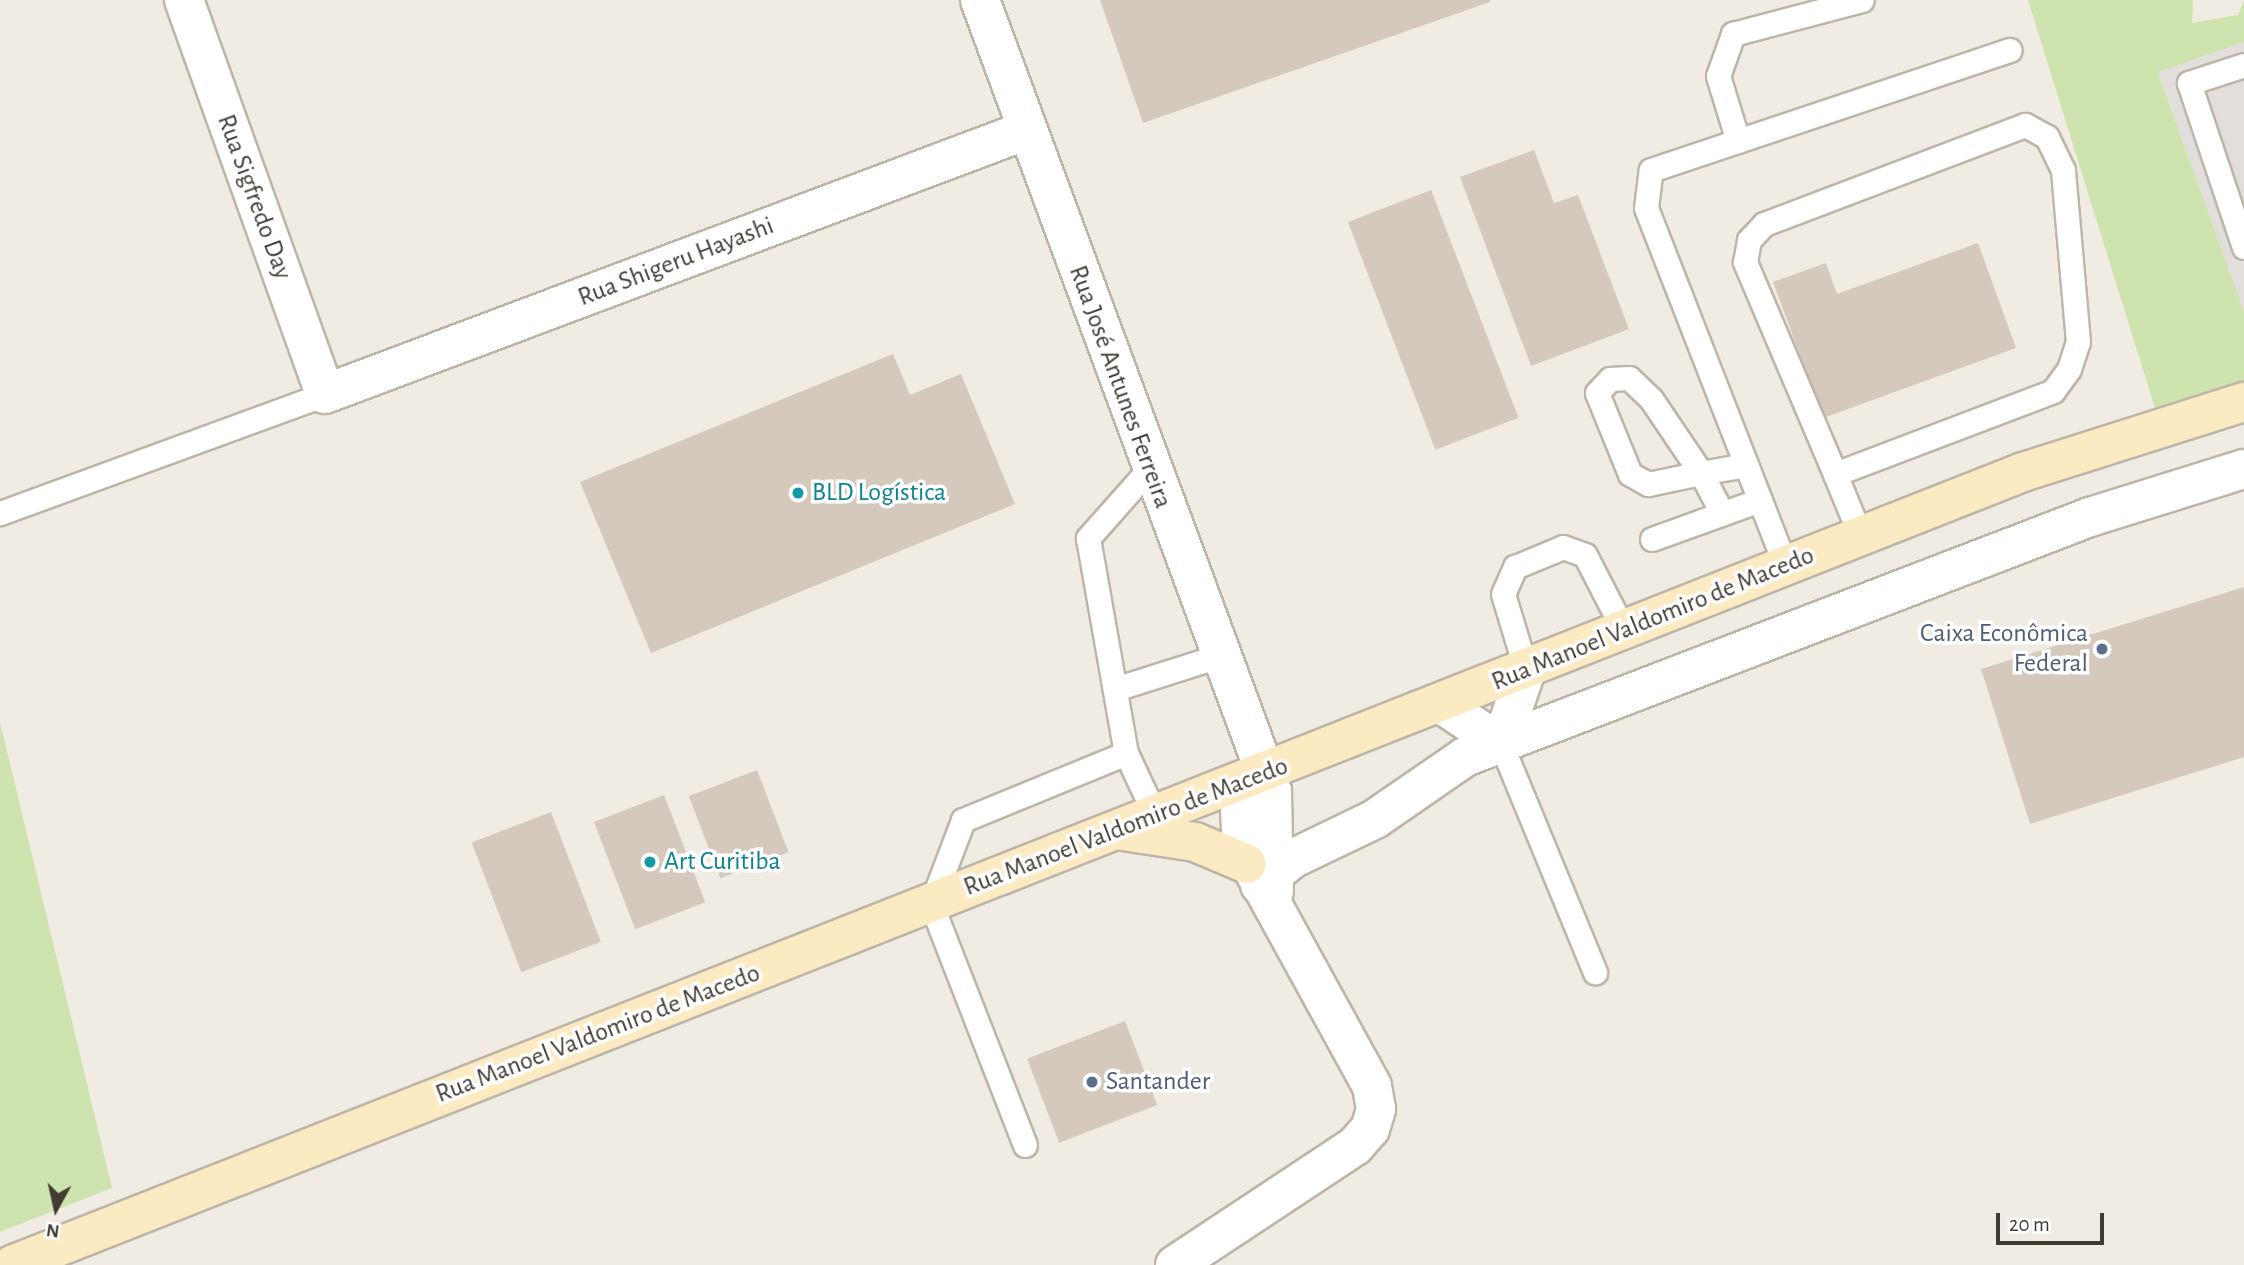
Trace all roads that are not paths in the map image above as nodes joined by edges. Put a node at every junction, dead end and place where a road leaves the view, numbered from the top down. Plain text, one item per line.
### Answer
1 (184, 0) edge
2 (980, 0) edge
3 (1862, 0) edge
4 (2009, 50) dead end
5 (2244, 65) edge
6 (1027, 130) junction
7 (1738, 141) junction
8 (2244, 247) edge
9 (325, 394) junction
10 (2244, 402) edge
11 (1746, 465) junction
12 (1150, 468) junction
13 (2244, 469) edge
14 (1701, 473) junction
15 (1835, 474) junction
16 (1760, 500) junction
17 (0, 513) edge
18 (1722, 513) junction
19 (1861, 537) junction
20 (1652, 539) dead end
21 (1786, 567) junction
22 (1624, 631) junction
23 (1219, 656) junction
24 (1526, 670) junction
25 (1115, 690) junction
26 (1440, 703) junction
27 (1501, 744) junction
28 (1126, 754) junction
29 (1267, 789) junction
30 (1155, 815) junction
31 (1117, 830) junction
32 (1329, 840) junction
33 (1263, 882) junction
34 (931, 904) junction
35 (1595, 972) dead end
36 (1025, 1145) dead end
37 (12, 1265) edge
38 (1174, 1265) edge

1 - 9 street, Rua Sigfredo Day
2 - 6 street, Rua José Antunes Ferreira
3 - 7 lane
4 - 7 lane
5 - 8 lane
6 - 9 street, Rua Shigeru Hayashi
6 - 12 street, Rua José Antunes Ferreira
7 - 11 lane
9 - 17 lane
10 - 19 main road, Rua Manoel Valdomiro de Macedo
11 - 14 lane
11 - 16 lane
12 - 23 street, Rua José Antunes Ferreira
12 - 25 lane
13 - 27 street
14 - 14 lane
14 - 18 lane
15 - 15 lane
15 - 19 lane
16 - 18 lane
16 - 21 lane
18 - 20 lane
19 - 21 main road, Rua Manoel Valdomiro de Macedo
21 - 22 main road, Rua Manoel Valdomiro de Macedo
22 - 24 main road, Rua Manoel Valdomiro de Macedo
22 - 24 lane
23 - 25 lane
23 - 29 street, Rua José Antunes Ferreira
24 - 26 main road, Rua Manoel Valdomiro de Macedo
24 - 27 street
25 - 28 lane
26 - 27 street
26 - 29 main road, Rua Manoel Valdomiro de Macedo
27 - 32 street
27 - 35 lane
28 - 30 lane
28 - 34 lane
29 - 30 main road, Rua Manoel Valdomiro de Macedo
29 - 32 street
29 - 33 street
30 - 31 main road, Rua Manoel Valdomiro de Macedo
31 - 33 main road
31 - 34 main road, Rua Manoel Valdomiro de Macedo
32 - 33 street
33 - 38 street
34 - 36 lane
34 - 37 main road, Rua Manoel Valdomiro de Macedo

